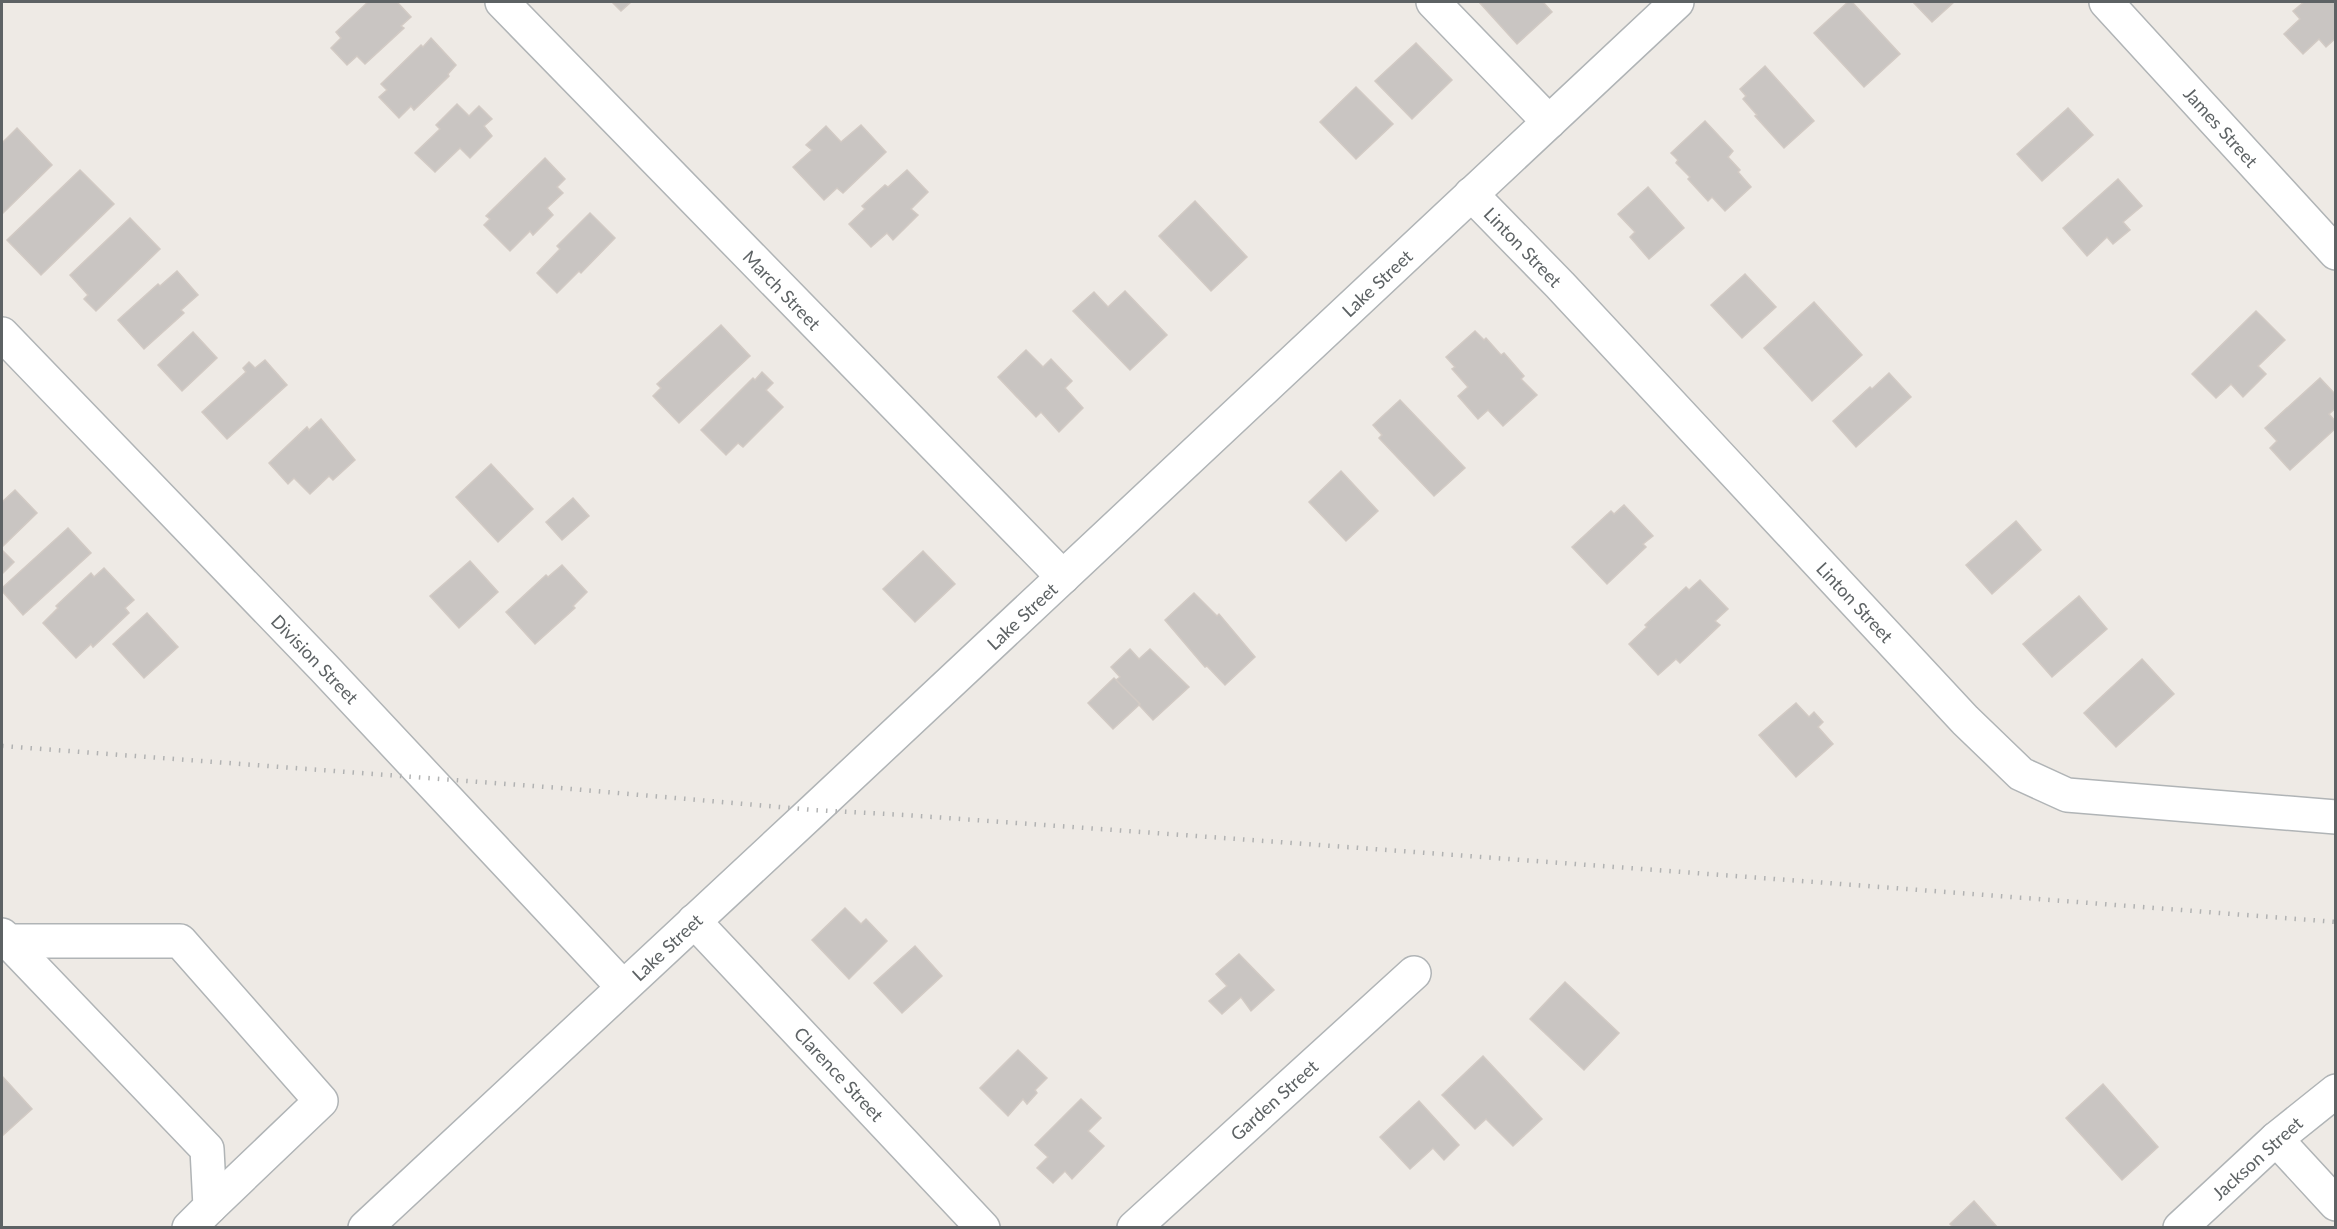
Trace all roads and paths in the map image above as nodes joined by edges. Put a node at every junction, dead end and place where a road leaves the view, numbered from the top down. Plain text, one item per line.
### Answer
1 (502, 2) edge
2 (1433, 2) edge
3 (1677, 2) edge
4 (2106, 2) edge
5 (1549, 122) junction
6 (1471, 194) junction
7 (2336, 253) edge
8 (2, 334) edge
9 (1063, 577) junction
10 (2336, 817) edge
11 (694, 921) junction
12 (4, 938) edge
13 (1414, 973) dead end
14 (623, 987) junction
15 (2336, 1091) edge
16 (2276, 1139) junction
17 (2336, 1204) edge
18 (200, 1217) edge
19 (365, 1227) edge
20 (983, 1227) edge
21 (1134, 1227) edge
22 (2180, 1227) edge

1 - 9 street, March Street
2 - 5 street
3 - 5 street, Lake Street
4 - 7 street, James Street
5 - 6 street, Lake Street
6 - 9 street, Lake Street
6 - 10 street, Linton Street
8 - 14 street, Division Street
9 - 11 street, Lake Street
11 - 14 street, Lake Street
11 - 20 street, Clarence Street
12 - 18 street
12 - 18 street
13 - 21 street, Garden Street
14 - 19 street, Lake Street
15 - 16 street, Jackson Street
16 - 17 street
16 - 22 street, Jackson Street

